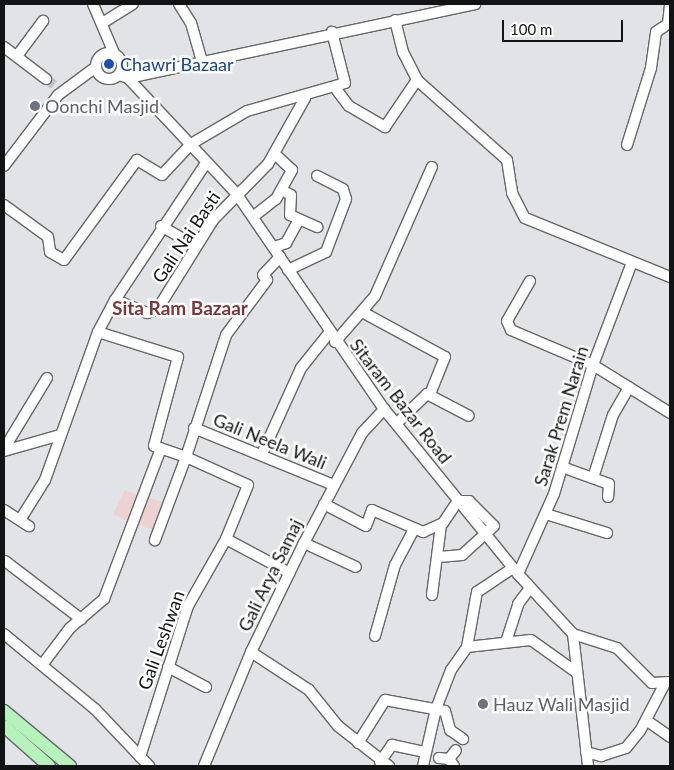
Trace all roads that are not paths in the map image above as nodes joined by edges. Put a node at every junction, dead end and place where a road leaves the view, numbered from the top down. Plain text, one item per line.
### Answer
1 (93, 4) edge
2 (133, 4) edge
3 (179, 4) edge
4 (472, 4) edge
5 (670, 4) edge
6 (395, 20) junction
7 (43, 21) dead end
8 (104, 22) junction
9 (332, 32) junction
10 (4, 46) edge
11 (114, 54) junction
12 (17, 56) junction
13 (202, 61) junction
14 (96, 67) junction
15 (124, 76) junction
16 (46, 79) tunnel mouth
17 (416, 80) junction
18 (336, 89) junction
19 (305, 98) junction
20 (191, 144) junction
21 (627, 146) dead end
22 (275, 154) junction
23 (206, 163) junction
24 (4, 166) edge
25 (432, 167) dead end
26 (317, 176) dead end
27 (282, 190) junction
28 (236, 193) junction
29 (4, 205) edge
30 (254, 216) junction
31 (299, 220) junction
32 (162, 226) junction
33 (317, 227) dead end
34 (195, 246) junction
35 (274, 247) junction
36 (280, 257) junction
37 (632, 265) junction
38 (288, 270) junction
39 (670, 278) edge
40 (530, 281) dead end
41 (115, 300) junction
42 (364, 313) junction
43 (98, 332) junction
44 (332, 337) junction
45 (593, 365) junction
46 (47, 378) dead end
47 (629, 387) junction
48 (430, 394) junction
49 (384, 409) junction
50 (670, 413) edge
51 (469, 416) dead end
52 (396, 423) junction
53 (194, 428) junction
54 (60, 435) junction
55 (158, 447) junction
56 (4, 450) edge
57 (262, 454) junction
58 (186, 457) junction
59 (562, 467) junction
60 (593, 478) junction
61 (334, 485) junction
62 (608, 497) dead end
63 (458, 501) junction
64 (324, 504) junction
65 (4, 510) edge
66 (546, 514) junction
67 (20, 520) junction
68 (441, 525) junction
69 (30, 526) dead end
70 (414, 530) junction
71 (486, 532) junction
72 (607, 532) dead end
73 (226, 539) junction
74 (155, 540) dead end
75 (304, 543) junction
76 (439, 558) junction
77 (5, 561) dead end
78 (356, 567) dead end
79 (516, 571) junction
80 (290, 573) junction
81 (530, 588) junction
82 (432, 595) dead end
83 (81, 619) junction
84 (4, 634) edge
85 (573, 634) junction
86 (375, 636) dead end
87 (506, 642) junction
88 (467, 647) junction
89 (251, 652) junction
90 (42, 665) junction
91 (168, 667) junction
92 (576, 672) junction
93 (667, 683) edge
94 (206, 687) dead end
95 (436, 709) junction
96 (4, 711) edge
97 (646, 720) junction
98 (4, 726) edge
99 (670, 737) edge
100 (463, 739) dead end
101 (358, 743) junction
102 (456, 750) dead end
103 (425, 752) junction
104 (586, 752) junction
105 (371, 756) junction
106 (140, 757) junction
107 (447, 761) edge
108 (385, 764) edge
109 (49, 766) edge
110 (70, 766) edge
111 (149, 766) edge
112 (204, 766) edge
113 (366, 766) edge
114 (423, 766) edge
115 (588, 766) edge

1 - 8 street
2 - 8 street
3 - 13 street
4 - 6 street
5 - 21 street
6 - 9 street
6 - 17 street
7 - 12 street
8 - 11 street
9 - 13 street
9 - 18 street
10 - 12 street
11 - 14 street
11 - 15 street
12 - 16 street
13 - 15 street
14 - 15 street
14 - 24 street
15 - 20 street, Sitaram Bazar Road
17 - 18 street
17 - 37 street
18 - 19 street
19 - 20 street
19 - 22 street, Gali Nai Basti
20 - 23 street, Sitaram Bazar Road
20 - 29 street
22 - 27 street
22 - 28 street, Gali Nai Basti
23 - 28 street, Sitaram Bazar Road
23 - 32 street
25 - 42 street
26 - 38 street
27 - 30 street
27 - 31 street
28 - 30 street, Sitaram Bazar Road
28 - 34 street, Gali Nai Basti
30 - 35 street, Sitaram Bazar Road
31 - 33 street
31 - 35 street
32 - 34 street
32 - 41 street
34 - 41 street, Gali Nai Basti
35 - 36 street, Sitaram Bazar Road
36 - 38 street, Sitaram Bazar Road
36 - 53 street
37 - 39 street
37 - 45 street, Sarak Prem Narain
38 - 44 street, Sitaram Bazar Road
40 - 45 street
41 - 43 street
42 - 44 street
42 - 48 street
43 - 54 street
43 - 55 street
44 - 49 street, Sitaram Bazar Road
44 - 57 street
45 - 47 street
45 - 59 street, Sarak Prem Narain
46 - 56 street
47 - 50 street
47 - 60 street
48 - 51 street
48 - 52 street
49 - 52 street, Sitaram Bazar Road
49 - 61 street, Gali Arya Samaj
52 - 63 street, Sitaram Bazar Road
53 - 57 street, Gali Neela Wali
53 - 58 street
54 - 56 street
54 - 67 street
55 - 58 street
55 - 83 street
57 - 61 street, Gali Neela Wali
58 - 73 street, Gali Leshwan
58 - 74 street
59 - 60 street
59 - 66 street, Sarak Prem Narain
60 - 62 street
61 - 64 street, Gali Arya Samaj
63 - 68 street
63 - 71 street, Sitaram Bazar Road
64 - 70 street
64 - 75 street, Gali Arya Samaj
65 - 67 street
66 - 72 street
66 - 79 street, Sarak Prem Narain
67 - 69 street
68 - 70 street
68 - 76 street
70 - 86 street
71 - 76 street
71 - 79 street, Sitaram Bazar Road
73 - 80 street
73 - 91 street, Gali Leshwan
75 - 78 street
75 - 80 street, Gali Arya Samaj
76 - 82 street
77 - 83 street
79 - 81 street, Sitaram Bazar Road
79 - 88 street
80 - 89 street, Gali Arya Samaj
81 - 85 street, Sitaram Bazar Road
81 - 87 street
83 - 90 street
84 - 90 street
85 - 92 street
85 - 93 street
87 - 88 street
87 - 92 street
88 - 95 street
89 - 101 street
89 - 112 street, Gali Arya Samaj
90 - 106 street
91 - 94 street
91 - 106 street, Gali Leshwan
92 - 104 street
93 - 97 street
95 - 100 street
95 - 101 street
95 - 103 street
96 - 110 main road
97 - 99 street
97 - 104 street
98 - 109 main road
101 - 105 street
102 - 107 street
103 - 108 street
103 - 114 street
104 - 115 street
105 - 108 street
105 - 113 street
106 - 111 street

